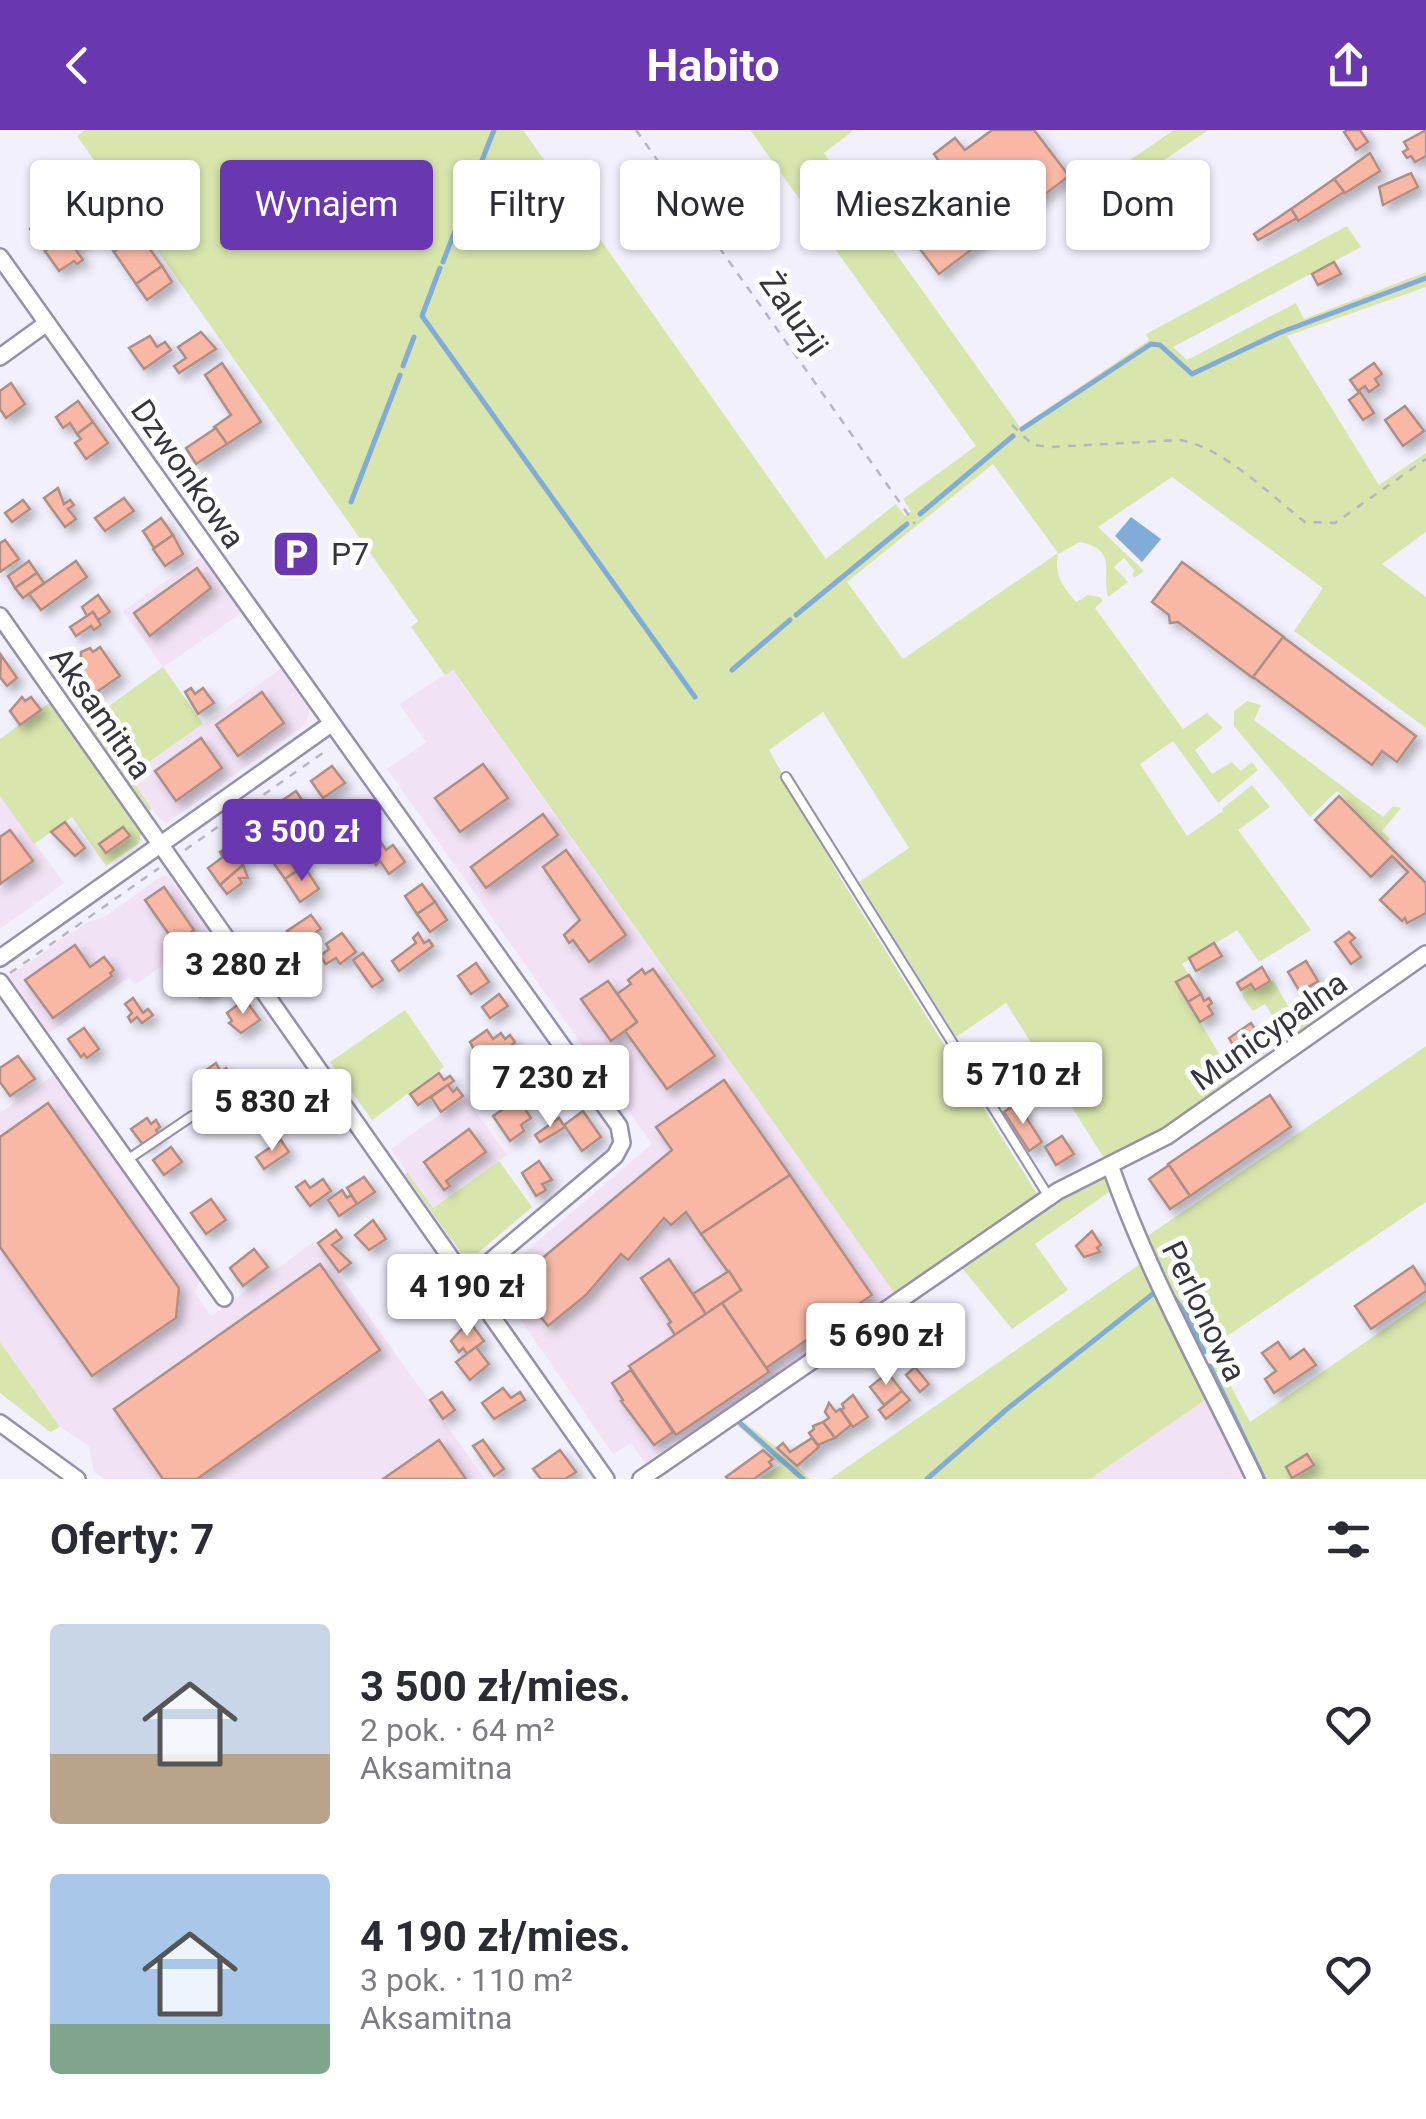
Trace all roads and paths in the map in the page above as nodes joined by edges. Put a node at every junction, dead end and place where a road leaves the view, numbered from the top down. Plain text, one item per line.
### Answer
1 (636, 130) edge
2 (0, 257) edge
3 (47, 323) junction
4 (0, 357) edge
5 (1012, 425) dead end
6 (1426, 459) edge
7 (915, 524) dead end
8 (0, 616) edge
9 (331, 724) junction
10 (328, 750) dead end
11 (786, 777) dead end
12 (161, 845) junction
13 (178, 856) dead end
14 (164, 865) dead end
15 (1426, 954) edge
16 (0, 958) edge
17 (5, 981) edge
18 (192, 1116) dead end
19 (127, 1160) junction
20 (1110, 1164) junction
21 (1049, 1197) junction
22 (468, 1280) junction
23 (224, 1298) dead end
24 (0, 1423) edge
25 (77, 1479) edge
26 (606, 1479) edge
27 (642, 1479) edge
28 (1255, 1479) edge

1 - 7 path, Żaluzji
2 - 3 street, Dzwonkowa
3 - 4 street
3 - 9 street, Dzwonkowa
5 - 6 path
8 - 12 street, Aksamitna
9 - 12 street
9 - 22 street, Dzwonkowa
10 - 13 path
11 - 21 lane
12 - 16 street
12 - 22 street, Aksamitna
14 - 17 path
15 - 20 street, Municypalna
17 - 19 street
18 - 19 lane
19 - 23 street
20 - 21 street, Municypalna
20 - 28 street, Perlonowa
21 - 27 street, Municypalna
22 - 26 street, Aksamitna
24 - 25 street

